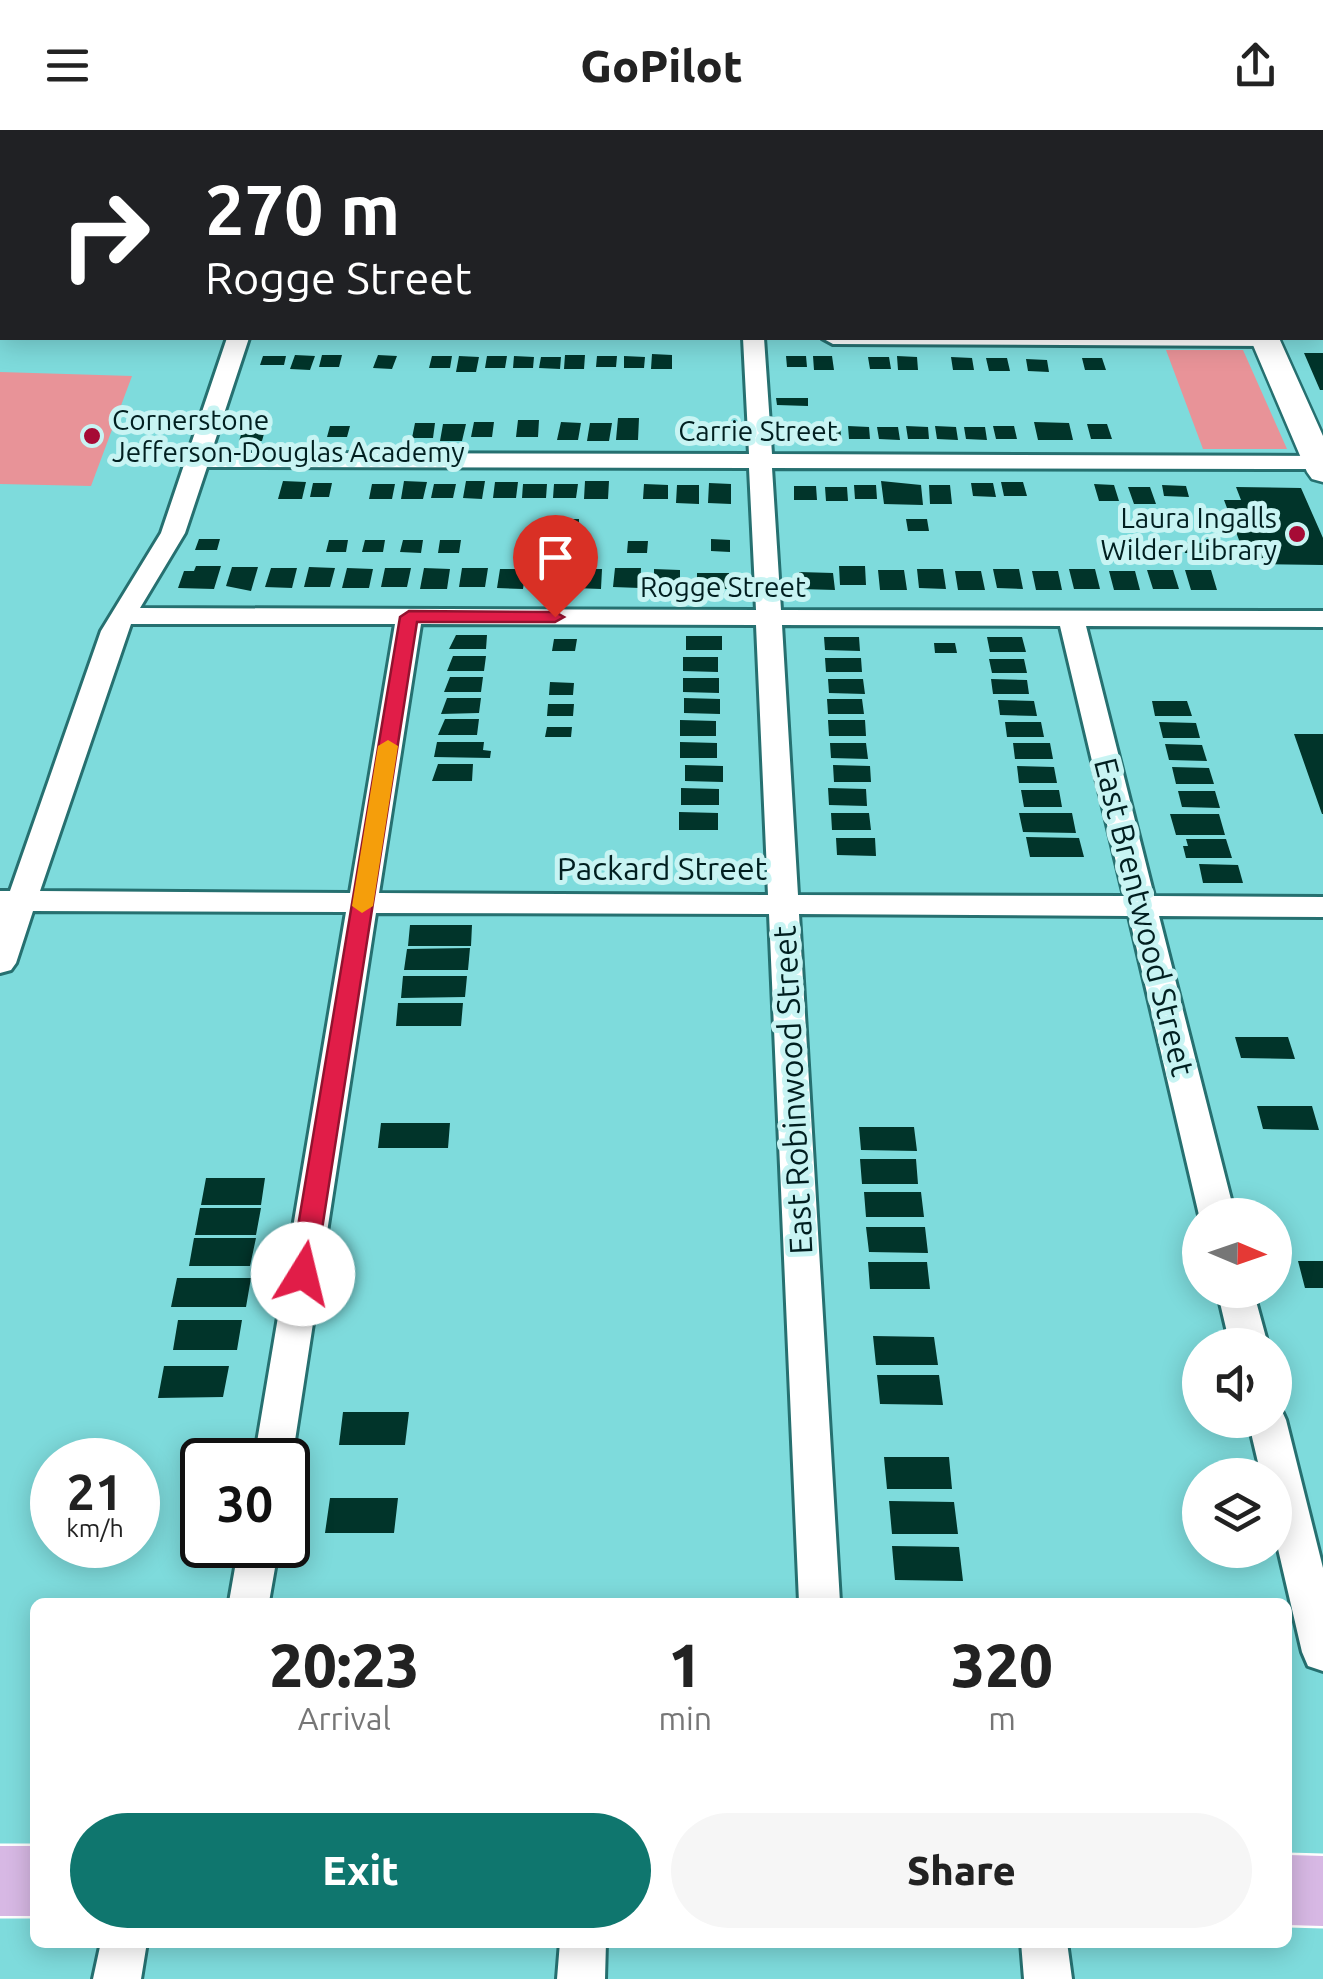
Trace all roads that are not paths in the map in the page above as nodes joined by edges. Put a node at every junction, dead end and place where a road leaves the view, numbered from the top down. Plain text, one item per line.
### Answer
1 (237, 340) edge
2 (754, 340) edge
3 (1265, 340) edge
4 (1318, 451) edge
5 (198, 460) junction
6 (757, 461) junction
7 (124, 616) junction
8 (409, 617) junction
9 (766, 618) junction
10 (1071, 618) junction
11 (1323, 619) edge
12 (11, 901) edge
13 (363, 902) junction
14 (783, 904) junction
15 (1142, 906) junction
16 (1323, 907) edge
17 (0, 963) edge
18 (1213, 1198) edge
19 (276, 1438) edge
20 (1271, 1438) edge
21 (255, 1568) edge
22 (251, 1598) edge
23 (820, 1598) edge
24 (1323, 1652) edge
25 (0, 1881) edge
26 (30, 1882) edge
27 (1292, 1890) edge
28 (1323, 1891) edge
29 (123, 1948) edge
30 (582, 1948) edge
31 (1045, 1948) edge
32 (117, 1979) edge
33 (581, 1979) edge
34 (1048, 1979) edge

1 - 5 street
2 - 6 street, East Robinwood Street
3 - 4 street
4 - 6 street, Carrie Street
5 - 6 street, Carrie Street
5 - 7 street
6 - 9 street, East Robinwood Street
7 - 8 street, Rogge Street
7 - 12 street
8 - 9 street, Rogge Street
8 - 13 street
9 - 10 street, Rogge Street
9 - 14 street, East Robinwood Street
10 - 11 street, Rogge Street
10 - 15 street, East Brentwood Street
12 - 13 street, Packard Street
12 - 17 street
13 - 14 street, Packard Street
13 - 19 street
14 - 15 street, Packard Street
14 - 23 street, East Robinwood Street
15 - 16 street, Packard Street
15 - 18 street, East Brentwood Street
20 - 24 street
21 - 22 street
25 - 26 main road
27 - 28 main road
29 - 32 street
30 - 33 street
31 - 34 street

